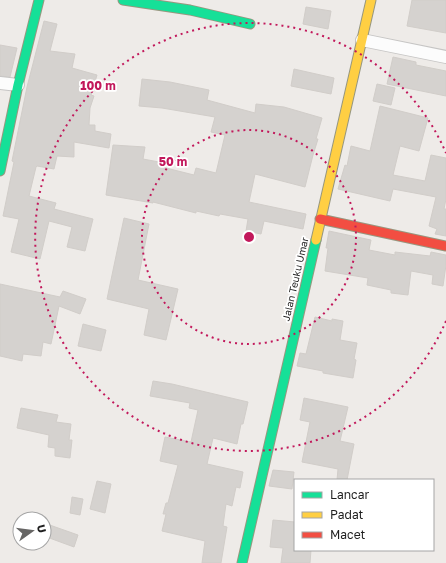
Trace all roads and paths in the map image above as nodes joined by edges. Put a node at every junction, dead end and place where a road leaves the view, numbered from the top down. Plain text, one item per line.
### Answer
1 (40, 0) edge
2 (123, 0) edge
3 (371, 0) edge
4 (250, 24) dead end
5 (362, 40) junction
6 (446, 57) edge
7 (0, 83) edge
8 (18, 85) junction
9 (0, 171) edge
10 (320, 219) junction
11 (446, 246) edge
12 (242, 563) edge

1 - 8 main road
2 - 4 main road
3 - 5 main road, Jalan Teuku Umar
5 - 6 street
5 - 10 main road, Jalan Teuku Umar
7 - 8 street
8 - 9 main road
10 - 11 main road
10 - 12 main road, Jalan Teuku Umar

